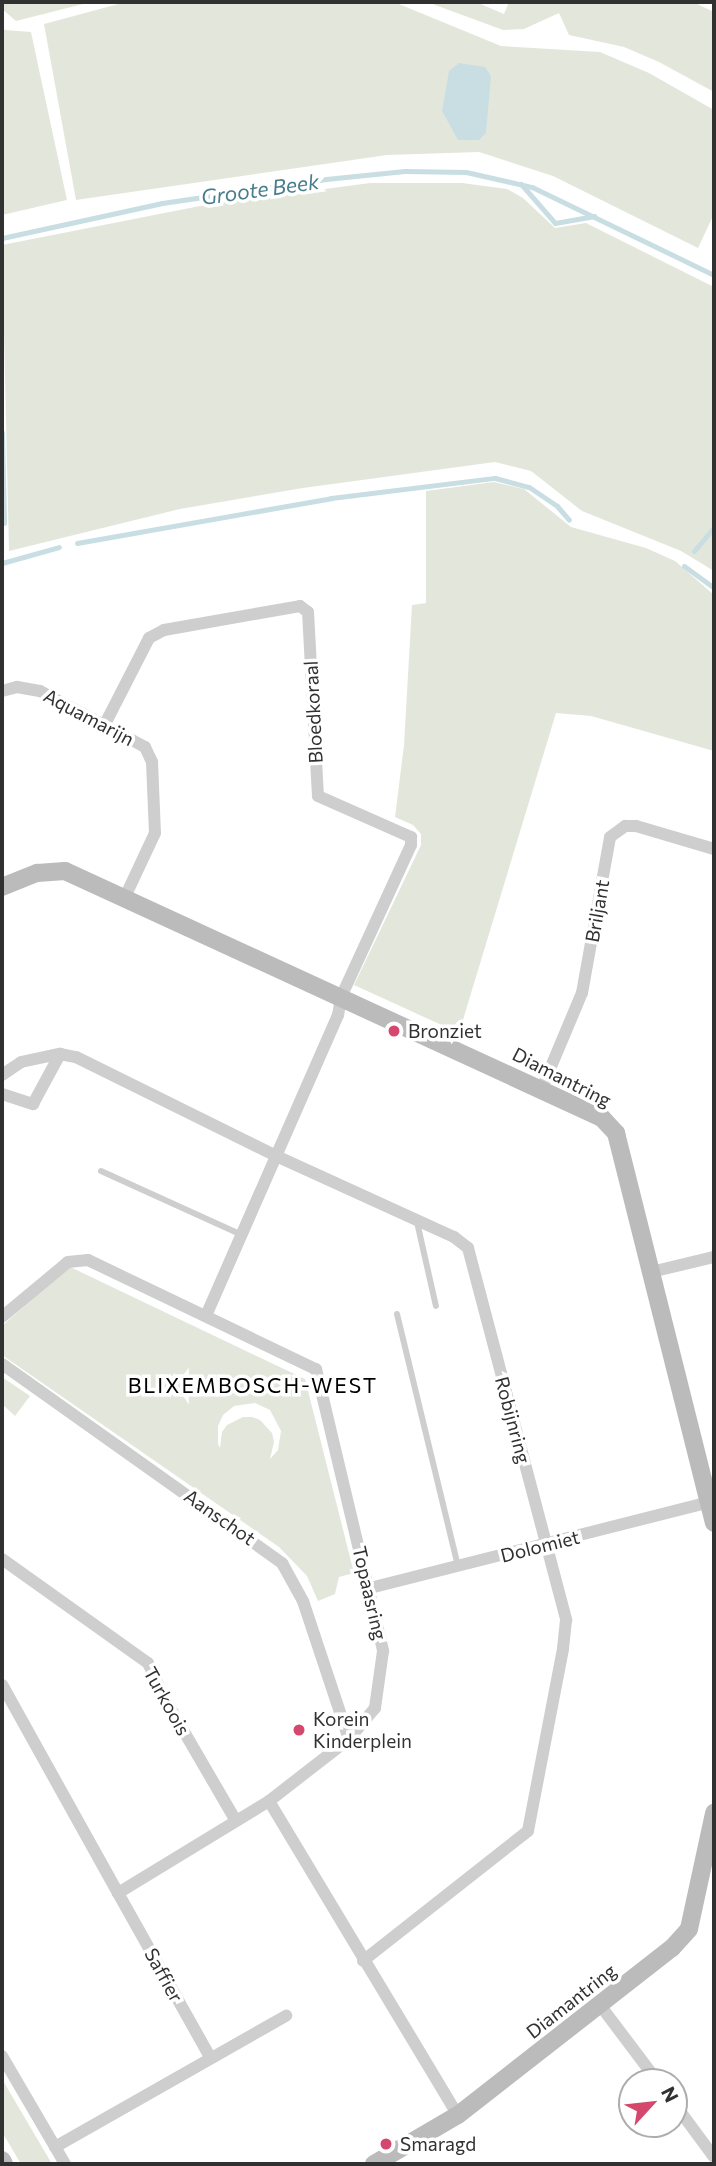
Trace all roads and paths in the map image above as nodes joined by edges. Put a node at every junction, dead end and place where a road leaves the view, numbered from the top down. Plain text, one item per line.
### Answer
1 (2, 691) edge
2 (105, 724) junction
3 (714, 849) edge
4 (2, 887) edge
5 (125, 897) junction
6 (341, 997) junction
7 (60, 1054) junction
8 (2, 1075) edge
9 (542, 1088) junction
10 (2, 1094) edge
11 (274, 1155) junction
12 (101, 1171) dead end
13 (417, 1220) junction
14 (240, 1234) junction
15 (714, 1257) edge
16 (651, 1272) junction
17 (436, 1306) dead end
18 (397, 1314) dead end
19 (2, 1317) edge
20 (205, 1317) junction
21 (2, 1364) edge
22 (709, 1502) junction
23 (714, 1523) edge
24 (545, 1545) junction
25 (2, 1559) edge
26 (458, 1566) junction
27 (370, 1588) junction
28 (2, 1685) edge
29 (349, 1738) junction
30 (269, 1801) junction
31 (714, 1813) edge
32 (236, 1821) junction
33 (708, 1888) edge
34 (118, 1893) junction
35 (363, 1961) junction
36 (600, 2005) junction
37 (286, 2016) dead end
38 (2, 2056) edge
39 (210, 2057) junction
40 (647, 2068) edge
41 (458, 2115) junction
42 (688, 2123) edge
43 (55, 2147) junction
44 (714, 2157) edge
45 (65, 2164) edge
46 (374, 2164) edge

1 - 2 street, Aquamarijn
2 - 5 street, Aquamarijn
2 - 6 street, Bloedkoraal
3 - 9 street, Briljant
4 - 5 street, Diamantring
5 - 6 street, Diamantring
6 - 9 street, Diamantring
6 - 11 street
7 - 8 street
7 - 10 street
7 - 11 street, Robijnring
9 - 16 street, Diamantring
11 - 13 street, Robijnring
11 - 14 street
12 - 14 lane
13 - 17 lane
13 - 24 street, Robijnring
14 - 20 street
15 - 16 street
16 - 22 street, Diamantring
18 - 26 lane
19 - 20 street, Topaasring
20 - 27 street, Topaasring
21 - 29 street, Aanschot
22 - 23 street, Diamantring
22 - 24 street, Dolomiet
24 - 26 street, Dolomiet
24 - 35 street, Robijnring
25 - 32 street, Turkoois
26 - 27 street, Dolomiet
27 - 29 street, Topaasring
28 - 34 street
29 - 30 street, Topaasring
30 - 32 street, Topaasring
30 - 35 street
31 - 33 street, Diamantring
32 - 34 street, Topaasring
33 - 36 street, Diamantring
34 - 39 street, Saffier
35 - 41 street
36 - 40 street
36 - 41 street, Diamantring
37 - 39 street
38 - 43 street
39 - 43 street
41 - 46 street, Diamantring
42 - 44 street
43 - 45 street

